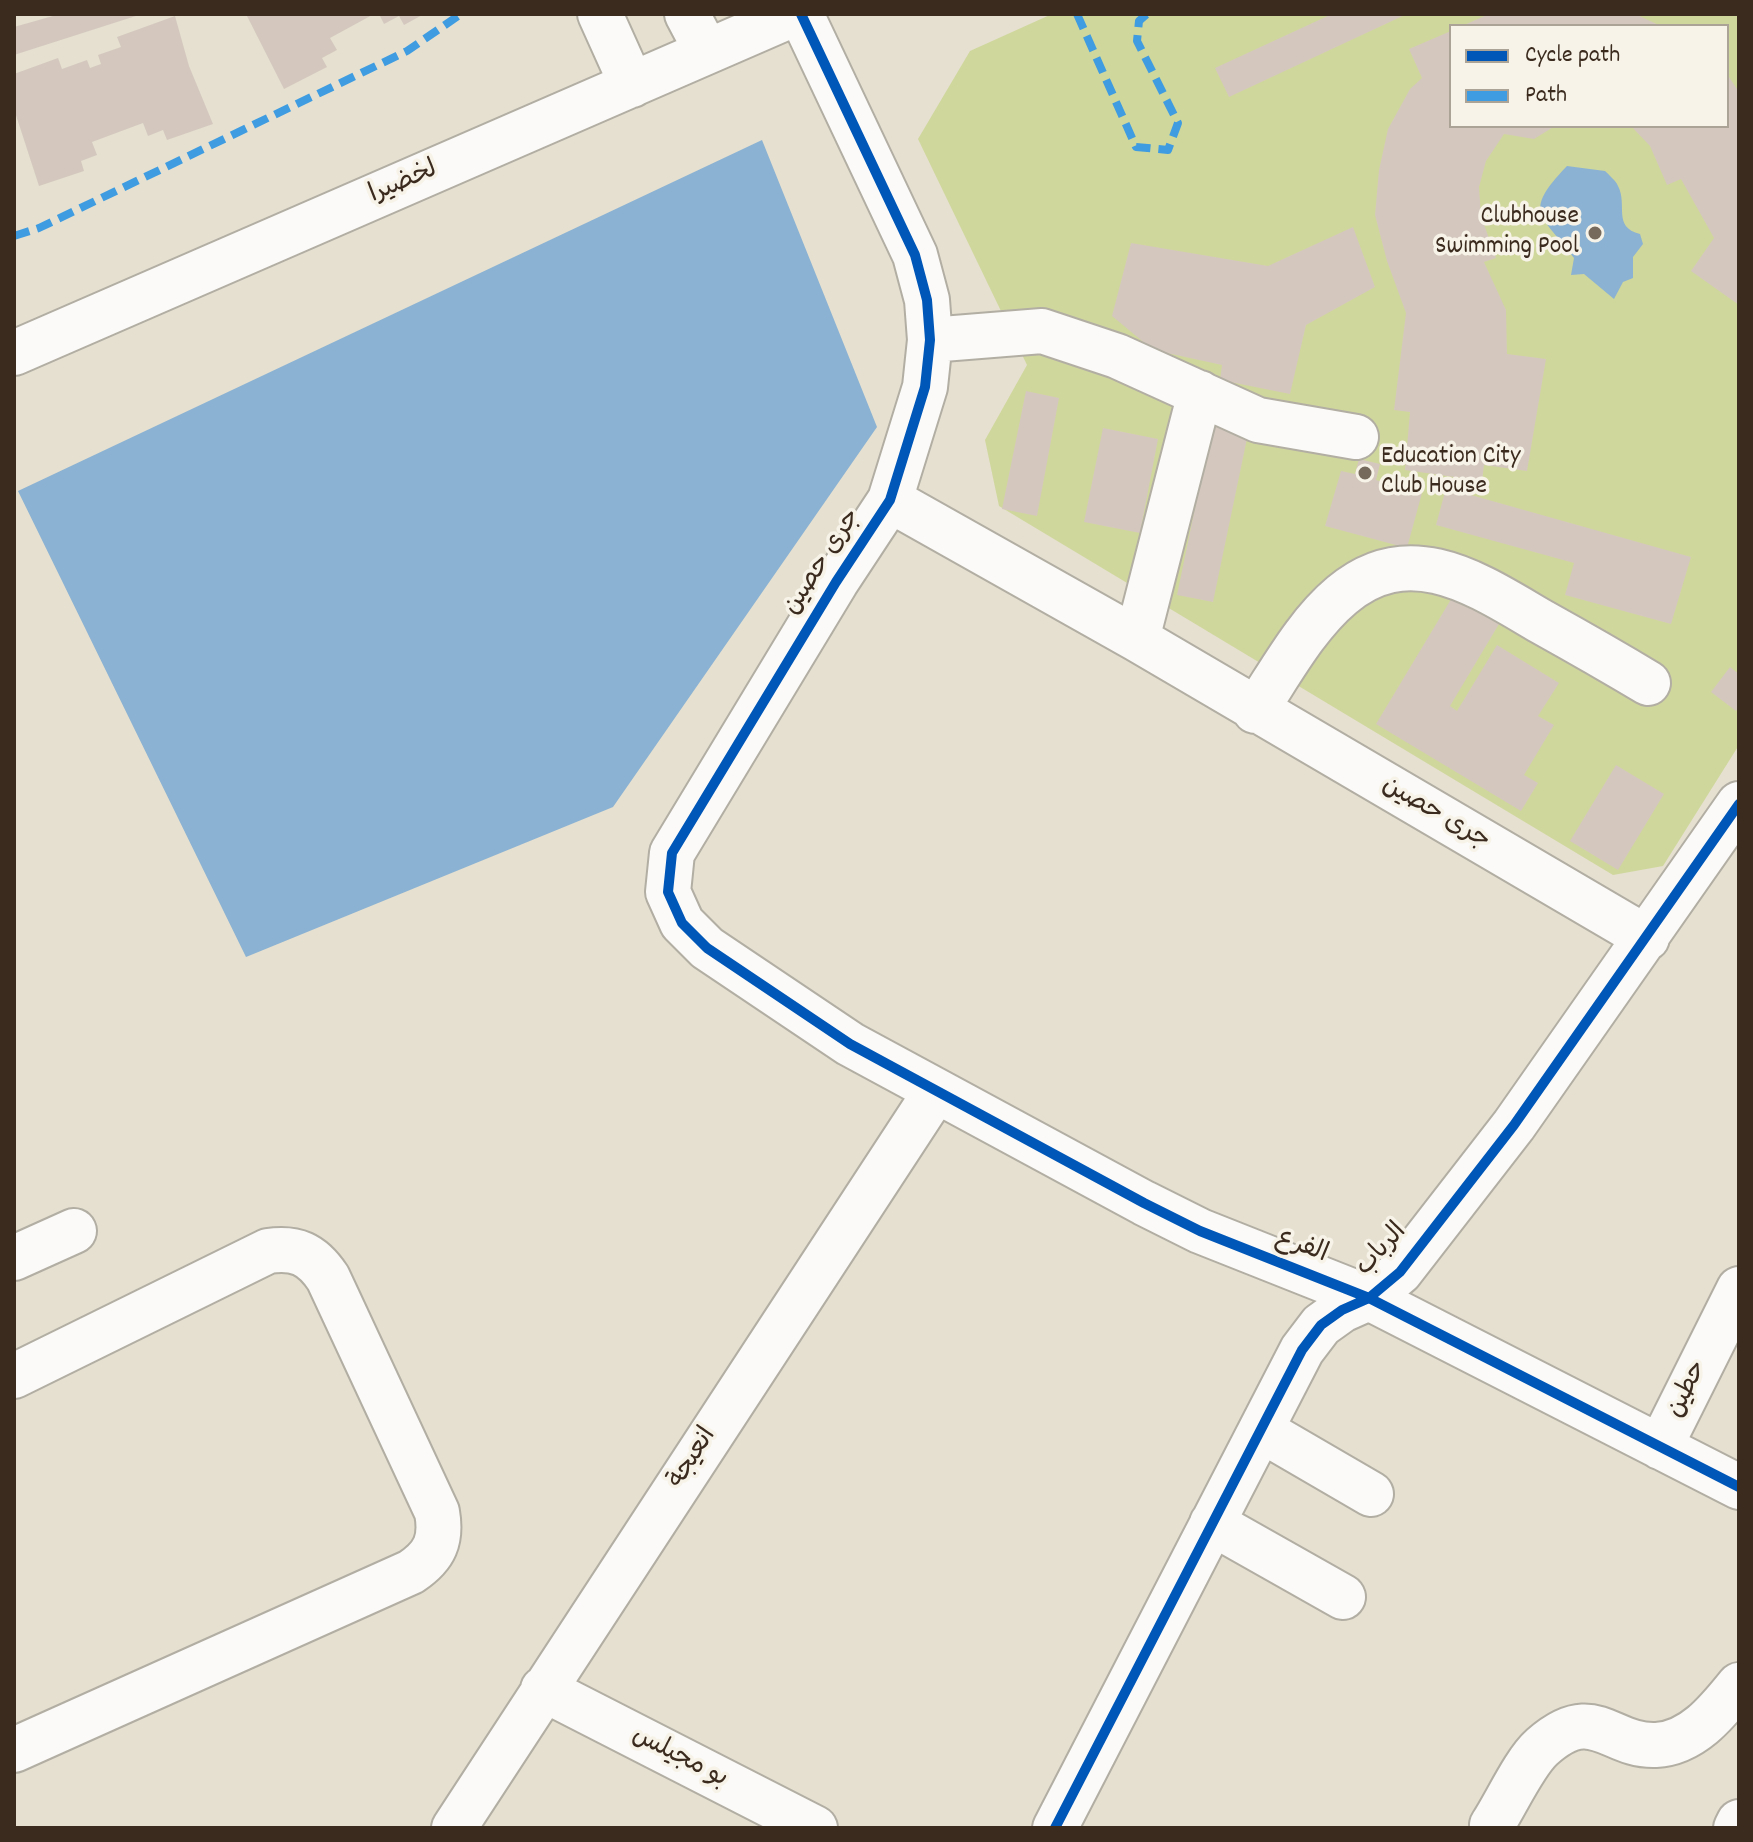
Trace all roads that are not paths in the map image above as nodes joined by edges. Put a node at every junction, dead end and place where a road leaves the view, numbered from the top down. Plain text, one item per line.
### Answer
1 (600, 14) edge
2 (794, 14) edge
3 (801, 14) edge
4 (696, 32) edge
5 (632, 85) junction
6 (930, 340) junction
7 (14, 353) edge
8 (1200, 393) junction
9 (1356, 437) dead end
10 (890, 500) junction
11 (1137, 639) junction
12 (1648, 683) dead end
13 (1255, 711) junction
14 (1739, 804) edge
15 (1647, 938) junction
16 (850, 1044) joint
17 (936, 1091) junction
18 (74, 1231) dead end
19 (14, 1258) edge
20 (1739, 1289) edge
21 (1369, 1298) junction
22 (14, 1376) edge
23 (1261, 1430) junction
24 (1660, 1447) junction
25 (1739, 1487) edge
26 (1371, 1494) dead end
27 (1212, 1523) junction
28 (1343, 1597) dead end
29 (1739, 1685) edge
30 (543, 1689) junction
31 (14, 1750) edge
32 (1739, 1822) edge
33 (1492, 1825) dead end
34 (454, 1828) edge
35 (815, 1828) edge
36 (1055, 1828) edge
37 (1736, 1828) edge

1 - 5 street
2 - 4 street, لخضيرا
3 - 6 street, جرى حصين
4 - 5 street, لخضيرا
5 - 7 street, لخضيرا
6 - 8 street
6 - 10 street, جرى حصين
8 - 9 street
8 - 11 street
10 - 11 street, جرى حصين
10 - 16 street, جرى حصين
11 - 13 street, جرى حصين
12 - 13 street
13 - 15 street, جرى حصين
14 - 15 street, الرباب
15 - 21 street, الرباب
16 - 17 street, الفرع
17 - 21 street, الفرع
17 - 30 street, انعيجة
18 - 19 street
20 - 24 street, حطين
21 - 23 street, الرباب
21 - 24 street, الفرع
22 - 31 street
23 - 26 street
23 - 27 street, الرباب
24 - 25 street, الفرع
27 - 28 street
27 - 36 street, الرباب
29 - 33 street
30 - 34 street, انعيجة
30 - 35 street, بو مجيلس
32 - 37 street

